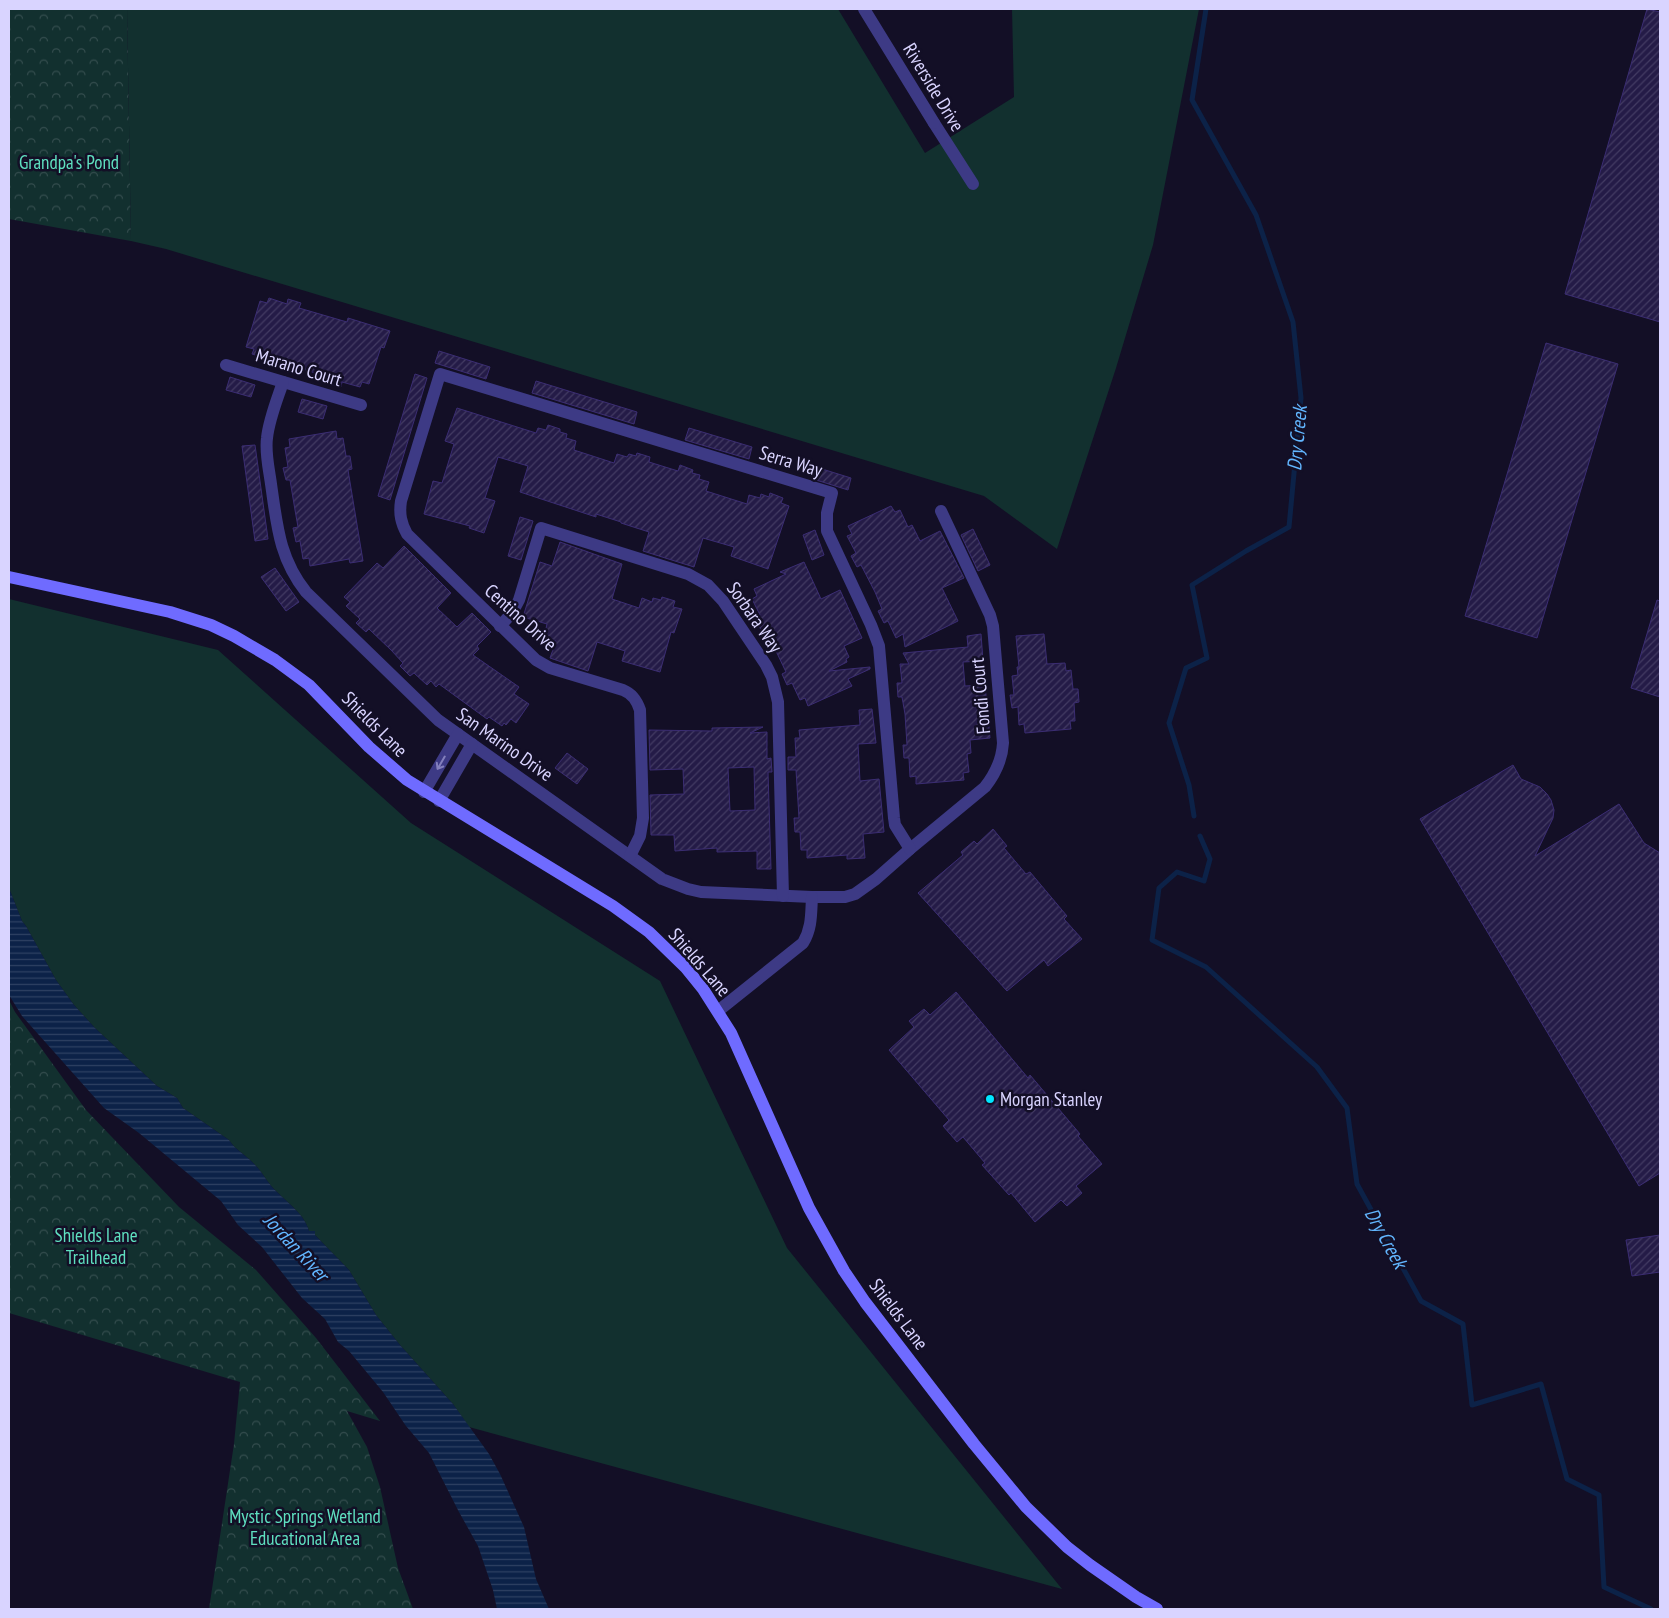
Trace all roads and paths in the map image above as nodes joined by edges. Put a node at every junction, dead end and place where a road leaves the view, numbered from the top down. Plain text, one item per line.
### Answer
1 (864, 9) edge
2 (973, 184) dead end
3 (226, 365) dead end
4 (440, 374) joint
5 (282, 382) junction
6 (362, 405) dead end
7 (941, 511) dead end
8 (9, 577) edge
9 (500, 626) junction
10 (458, 734) junction
11 (472, 744) junction
12 (424, 792) junction
13 (439, 801) junction
14 (910, 848) junction
15 (630, 856) junction
16 (783, 896) junction
17 (812, 897) junction
18 (718, 1011) junction
19 (1157, 1609) edge

1 - 2 street, Riverside Drive
3 - 5 street, Marano Court
4 - 9 street, Centino Drive
4 - 14 street, Serra Way
5 - 6 street, Marano Court
5 - 10 street, San Marino Drive
7 - 14 street, Fondi Court
8 - 12 main road, Shields Lane
9 - 15 street, Centino Drive
9 - 16 street, Sorbara Way
10 - 11 street, San Marino Drive
10 -> 12 street
11 - 13 street
11 - 15 street, San Marino Drive
12 - 13 main road, Shields Lane
13 - 18 main road, Shields Lane
14 - 17 street, San Marino Drive
15 - 16 street, San Marino Drive
16 - 17 street, San Marino Drive
17 - 18 street
18 - 19 main road, Shields Lane

